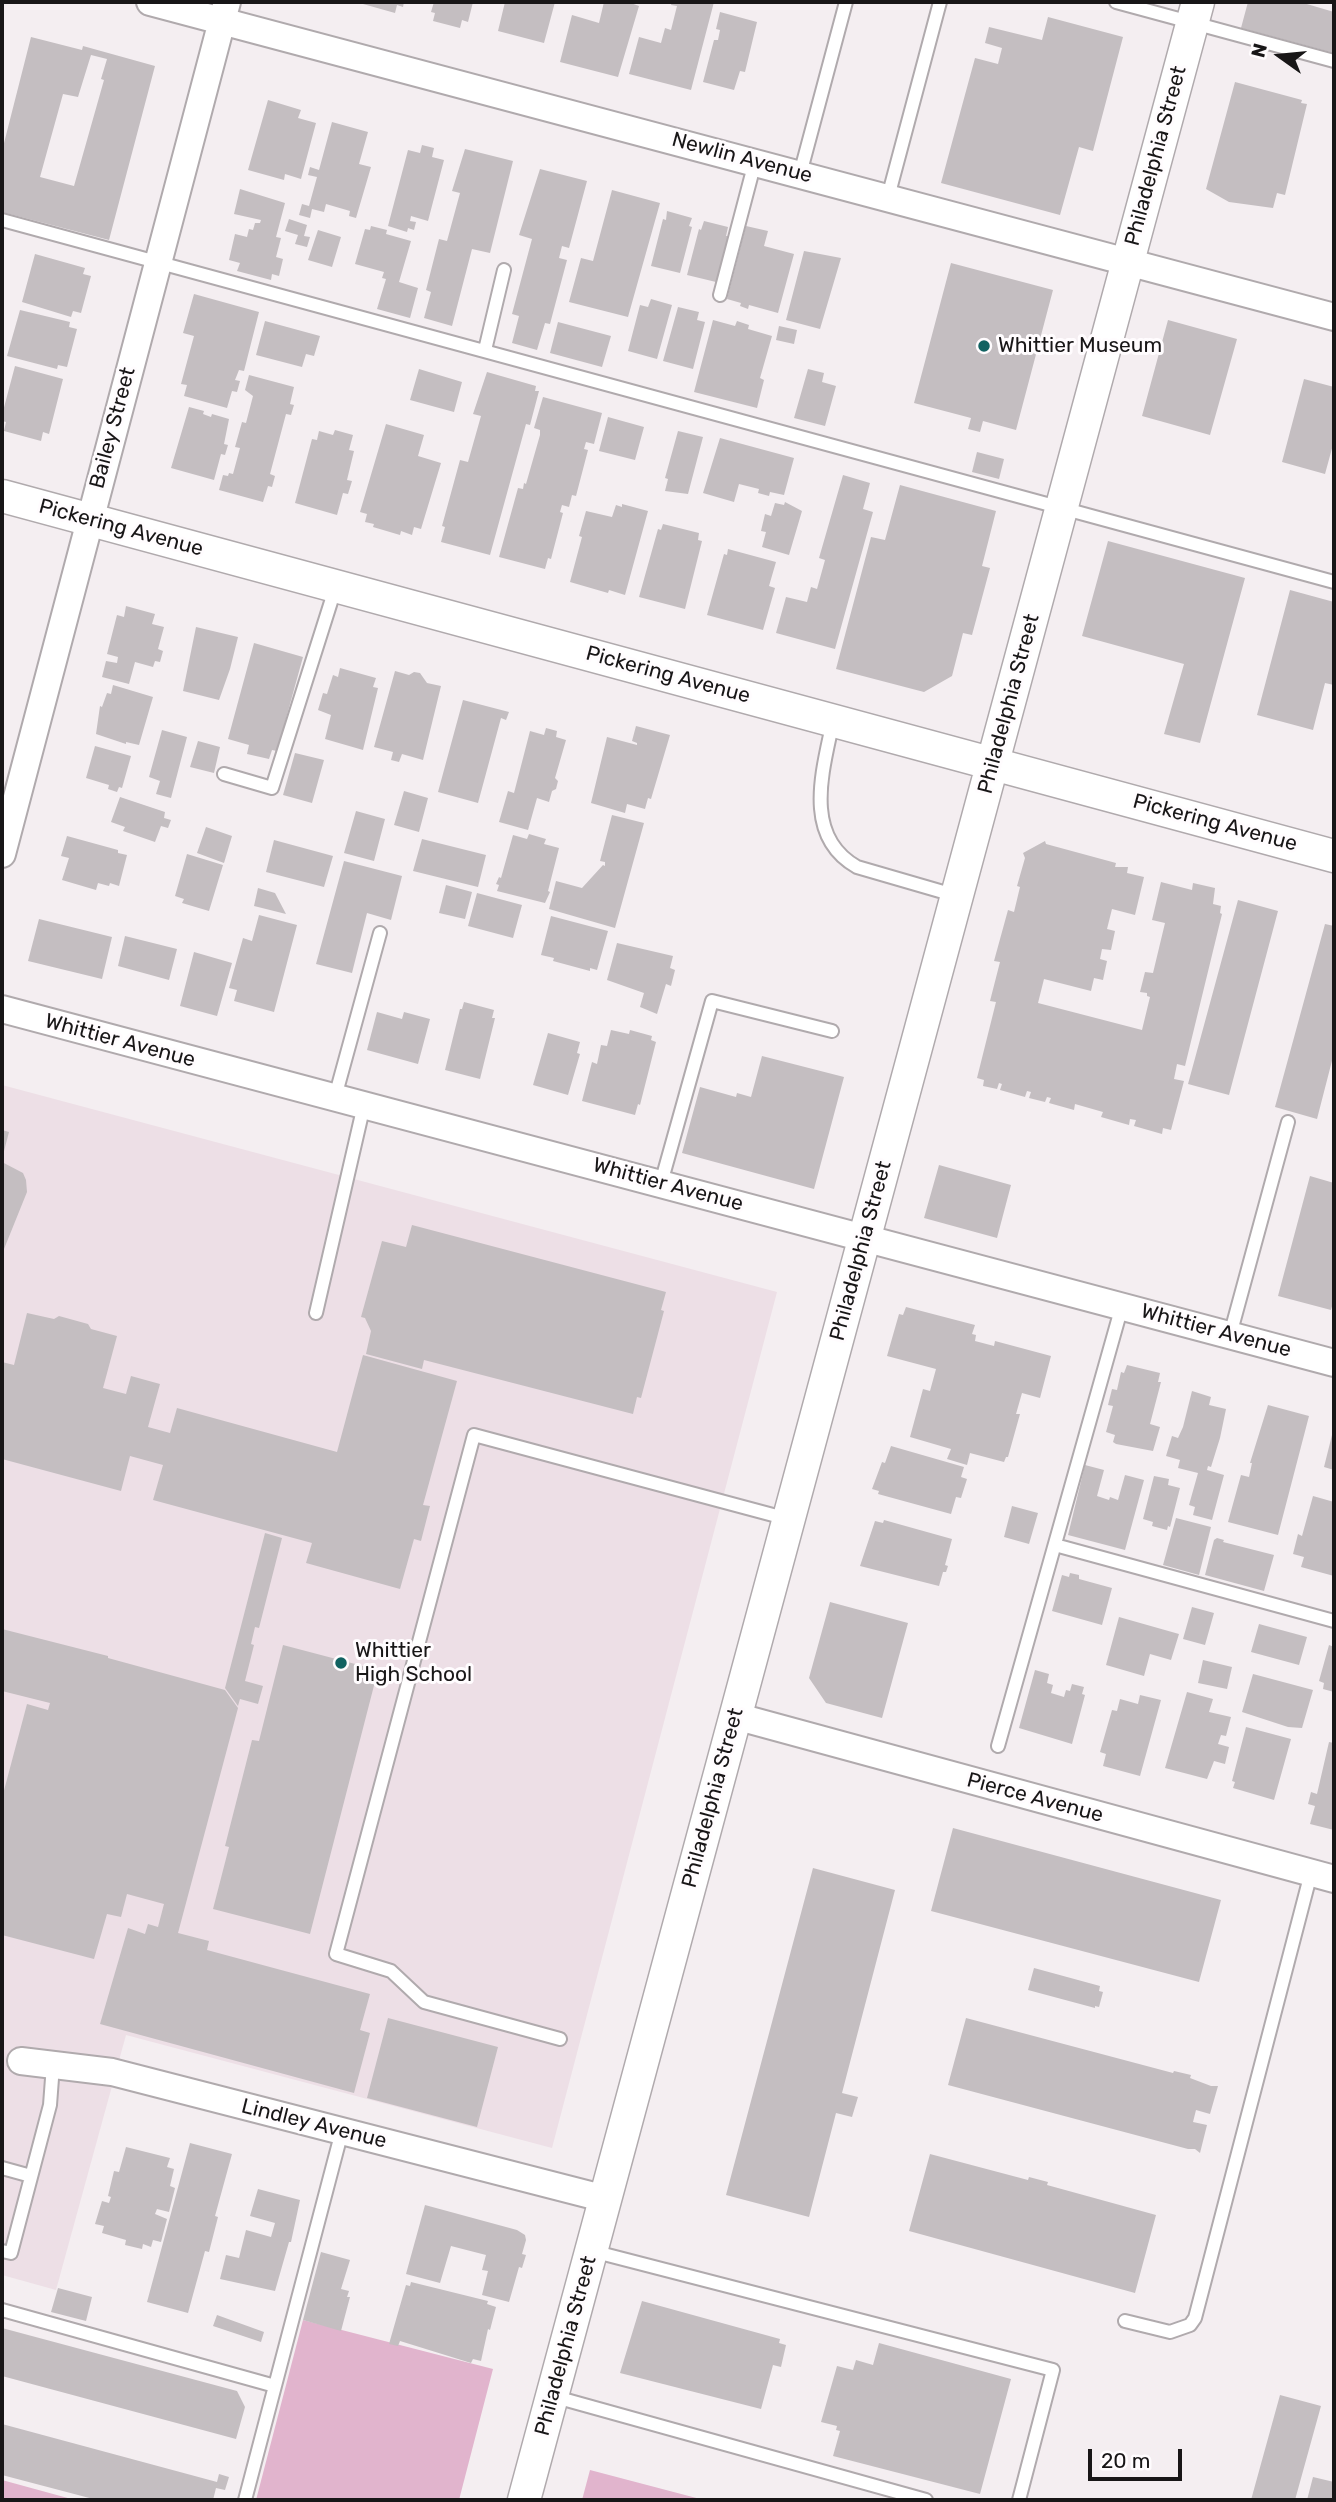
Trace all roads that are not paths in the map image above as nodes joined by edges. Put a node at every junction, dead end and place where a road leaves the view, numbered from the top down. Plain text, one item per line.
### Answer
1 (150, 2) edge
2 (846, 2) edge
3 (940, 2) edge
4 (1116, 2) edge
5 (224, 11) edge
6 (1195, 12) edge
7 (1334, 61) edge
8 (755, 162) junction
9 (800, 174) junction
10 (888, 197) junction
11 (2, 220) edge
12 (158, 261) junction
13 (1128, 261) junction
14 (504, 270) dead end
15 (720, 295) dead end
16 (1334, 317) edge
17 (485, 350) junction
18 (2, 496) edge
19 (1061, 508) junction
20 (89, 519) junction
21 (1334, 582) edge
22 (336, 586) junction
23 (833, 719) junction
24 (993, 763) junction
25 (224, 774) dead end
26 (2, 854) edge
27 (1334, 856) edge
28 (957, 896) junction
29 (380, 933) dead end
30 (2, 1009) edge
31 (832, 1031) dead end
32 (335, 1097) junction
33 (364, 1105) junction
34 (1288, 1122) dead end
35 (661, 1183) junction
36 (865, 1238) junction
37 (1122, 1306) junction
38 (316, 1312) dead end
39 (1230, 1335) junction
40 (1334, 1363) edge
41 (789, 1519) junction
42 (1055, 1545) junction
43 (1334, 1621) edge
44 (735, 1716) junction
45 (999, 1746) dead end
46 (1322, 1876) edge
47 (560, 2039) dead end
48 (20, 2062) dead end
49 (52, 2065) junction
50 (342, 2131) junction
51 (2, 2168) edge
52 (31, 2176) junction
53 (606, 2199) junction
54 (592, 2251) junction
55 (6, 2252) edge
56 (2, 2310) edge
57 (1125, 2320) dead end
58 (275, 2386) junction
59 (552, 2396) junction
60 (245, 2500) edge
61 (524, 2500) edge
62 (926, 2500) edge
63 (1019, 2500) edge

1 - 5 street, Newlin Avenue
2 - 9 lane
3 - 10 lane
4 - 6 lane
5 - 8 street, Newlin Avenue
5 - 12 street, Bailey Street
6 - 7 lane
6 - 13 street, Philadelphia Street
8 - 9 street, Newlin Avenue
8 - 15 lane
9 - 10 street, Newlin Avenue
10 - 13 street, Newlin Avenue
11 - 12 lane
12 - 17 lane
12 - 20 street, Bailey Street
13 - 16 street, Newlin Avenue
13 - 19 street, Philadelphia Street
14 - 17 lane
17 - 19 lane
18 - 20 street, Pickering Avenue
19 - 21 lane
19 - 24 street, Philadelphia Street
20 - 22 street, Pickering Avenue
20 - 26 street, Bailey Street
22 - 23 street, Pickering Avenue
22 - 25 lane
23 - 24 street, Pickering Avenue
23 - 28 lane
24 - 27 street, Pickering Avenue
24 - 28 street, Philadelphia Street
28 - 36 street, Philadelphia Street
29 - 32 lane
30 - 32 street, Whittier Avenue
31 - 35 lane
32 - 33 street, Whittier Avenue
33 - 35 street, Whittier Avenue
33 - 38 lane
34 - 39 lane
35 - 36 street, Whittier Avenue
36 - 37 street, Whittier Avenue
36 - 41 street, Philadelphia Street
37 - 39 street, Whittier Avenue
37 - 42 lane
39 - 40 street, Whittier Avenue
41 - 44 street, Philadelphia Street
41 - 47 lane
42 - 43 lane
42 - 45 lane
44 - 46 street, Pierce Avenue
44 - 53 street, Philadelphia Street
46 - 57 lane
48 - 49 street, Lindley Avenue
49 - 50 street, Lindley Avenue
49 - 52 lane
50 - 53 street, Lindley Avenue
50 - 58 lane
51 - 52 lane
52 - 55 lane
53 - 54 street, Philadelphia Street
54 - 59 street, Philadelphia Street
54 - 63 lane
56 - 58 lane
58 - 60 lane
59 - 61 street, Philadelphia Street
59 - 62 lane

